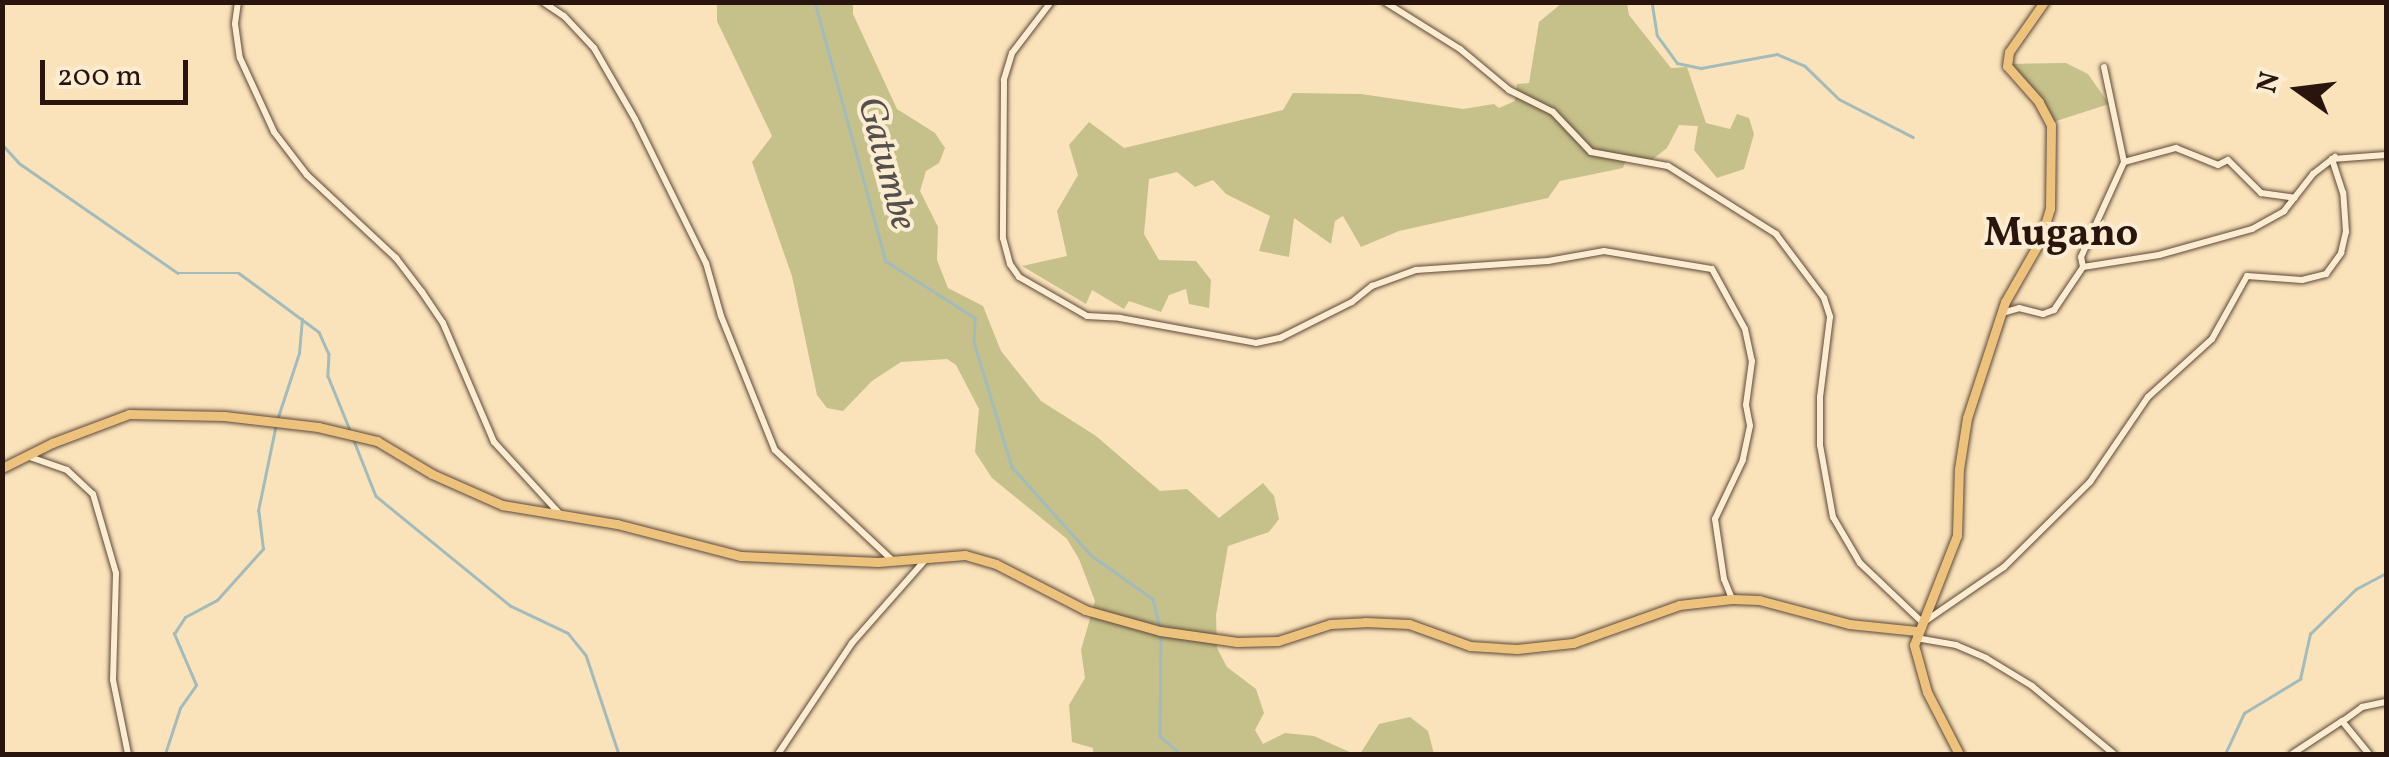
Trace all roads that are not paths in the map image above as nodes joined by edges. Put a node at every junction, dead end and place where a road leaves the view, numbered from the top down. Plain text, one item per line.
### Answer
1 (238, 2) edge
2 (543, 2) edge
3 (1050, 2) edge
4 (1385, 2) edge
5 (2044, 2) edge
6 (2104, 67) dead end
7 (2386, 155) edge
8 (2335, 157) junction
9 (2124, 162) junction
10 (2296, 198) junction
11 (2083, 266) junction
12 (2001, 314) junction
13 (27, 456) junction
14 (2, 468) edge
15 (559, 513) junction
16 (928, 556) junction
17 (894, 562) junction
18 (1732, 599) junction
19 (1918, 630) junction
20 (2386, 702) edge
21 (2342, 721) junction
22 (128, 754) edge
23 (778, 754) edge
24 (1959, 754) edge
25 (2114, 754) edge
26 (2292, 754) edge
27 (2369, 754) edge

1 - 15 street
2 - 17 street
3 - 18 street
4 - 19 street
5 - 12 main road
6 - 9 street
7 - 8 street
8 - 10 street
8 - 19 street
9 - 10 street
9 - 11 street
10 - 11 street
11 - 12 street
12 - 19 main road
13 - 14 main road
13 - 15 main road
13 - 22 street
15 - 17 main road
16 - 17 main road
16 - 18 main road
16 - 23 street
18 - 19 main road
19 - 24 main road
19 - 25 street
20 - 21 street
21 - 26 street
21 - 27 street

